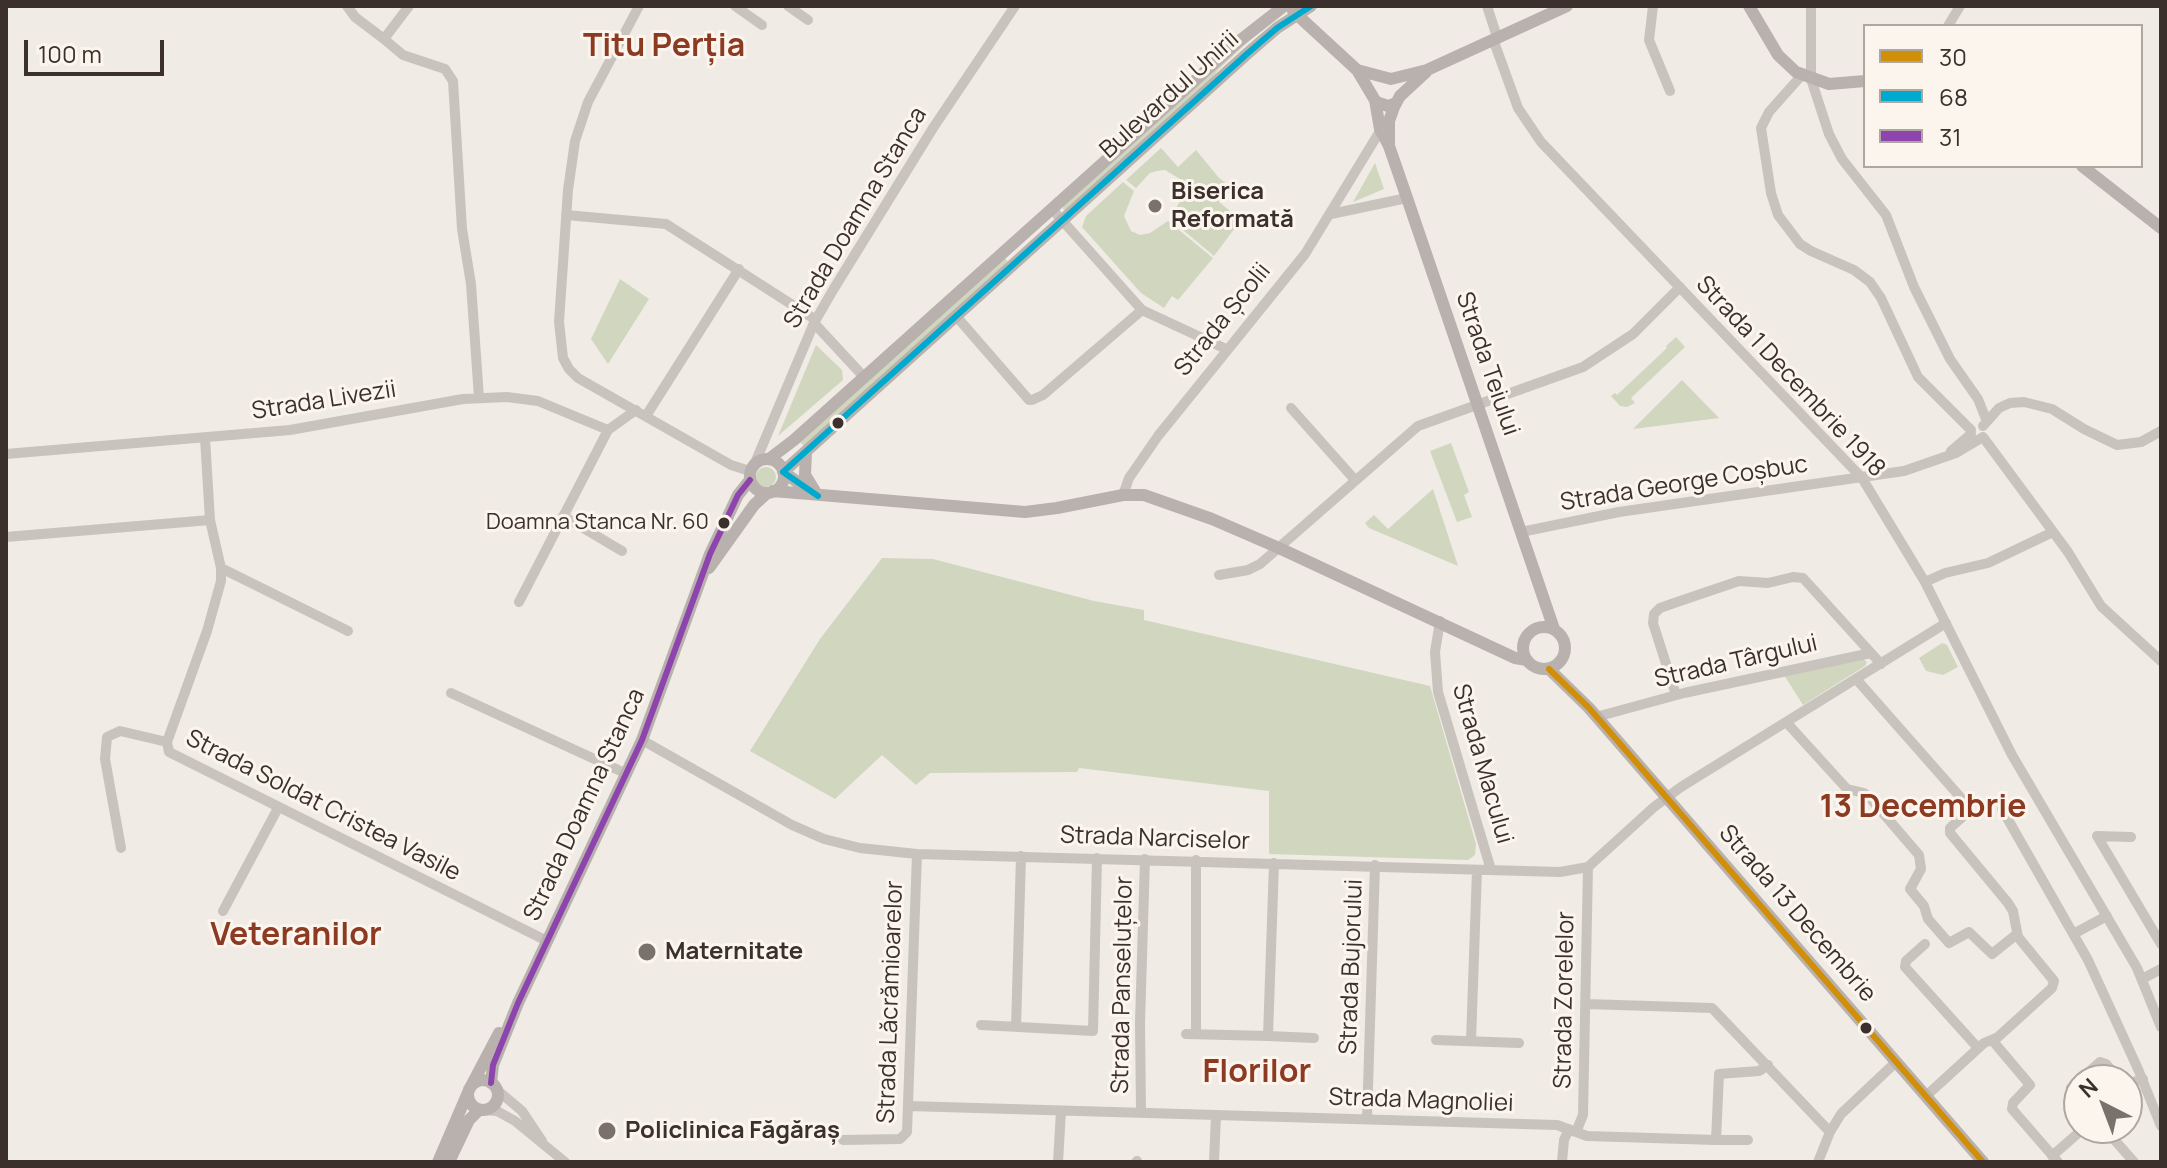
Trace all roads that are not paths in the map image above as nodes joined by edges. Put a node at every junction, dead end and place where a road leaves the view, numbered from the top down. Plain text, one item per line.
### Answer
1 (347, 6) edge
2 (409, 6) edge
3 (639, 6) edge
4 (735, 6) edge
5 (788, 6) edge
6 (1015, 6) edge
7 (1311, 6) edge
8 (1487, 6) edge
9 (1567, 6) edge
10 (1653, 6) edge
11 (1749, 6) edge
12 (1811, 6) edge
13 (1960, 6) edge
14 (1290, 9) edge
15 (808, 20) dead end
16 (1949, 24) edge
17 (762, 25) dead end
18 (1495, 38) junction
19 (384, 39) junction
20 (1357, 70) junction
21 (1427, 70) junction
22 (1806, 78) junction
23 (1387, 79) junction
24 (1863, 81) edge
25 (1670, 91) dead end
26 (1374, 98) junction
27 (1398, 100) junction
28 (1380, 131) junction
29 (1389, 146) junction
30 (2085, 168) edge
31 (1407, 198) junction
32 (1052, 209) junction
33 (1331, 214) junction
34 (566, 215) junction
35 (1063, 221) junction
36 (2161, 228) edge
37 (1004, 251) junction
38 (1015, 263) junction
39 (739, 269) junction
40 (1680, 287) junction
41 (1142, 310) junction
42 (956, 316) junction
43 (815, 322) junction
44 (1229, 345) junction
45 (864, 377) junction
46 (479, 398) junction
47 (1477, 404) junction
48 (1291, 408) dead end
49 (636, 410) junction
50 (646, 416) junction
51 (608, 430) junction
52 (1979, 431) junction
53 (2161, 431) edge
54 (205, 438) junction
55 (806, 452) junction
56 (6, 454) edge
57 (769, 459) junction
58 (752, 471) junction
59 (783, 472) junction
60 (1862, 478) junction
61 (1355, 480) junction
62 (770, 492) junction
63 (1123, 495) junction
64 (818, 496) junction
65 (563, 516) junction
66 (210, 520) junction
67 (1521, 532) junction
68 (2053, 532) junction
69 (6, 537) edge
70 (1279, 548) junction
71 (622, 551) dead end
72 (221, 568) junction
73 (1219, 575) dead end
74 (702, 576) junction
75 (1925, 582) junction
76 (1543, 597) junction
77 (519, 602) dead end
78 (1440, 621) junction
79 (1946, 623) junction
80 (1537, 629) junction
81 (1554, 629) junction
82 (348, 631) dead end
83 (1491, 645) junction
84 (1523, 646) junction
85 (1871, 653) junction
86 (1564, 656) junction
87 (1527, 660) junction
88 (2161, 661) edge
89 (1881, 664) junction
90 (1549, 669) junction
91 (1857, 680) junction
92 (1571, 689) junction
93 (451, 693) dead end
94 (1676, 695) junction
95 (1596, 717) junction
96 (1787, 723) junction
97 (642, 740) junction
98 (167, 742) junction
99 (627, 774) junction
100 (1667, 798) junction
101 (278, 808) junction
102 (2002, 809) dead end
103 (2131, 837) dead end
104 (121, 848) dead end
105 (917, 854) junction
106 (1021, 856) junction
107 (1097, 858) junction
108 (1145, 859) junction
109 (1196, 860) junction
110 (1274, 863) junction
111 (1375, 865) junction
112 (1588, 867) junction
113 (1477, 870) junction
114 (1491, 870) junction
115 (223, 911) dead end
116 (2107, 916) junction
117 (2075, 933) junction
118 (2017, 934) junction
119 (547, 941) junction
120 (1925, 944) dead end
121 (2161, 944) edge
122 (2161, 969) edge
123 (2142, 979) junction
124 (518, 1003) junction
125 (1586, 1004) junction
126 (981, 1025) dead end
127 (1016, 1027) junction
128 (2161, 1027) edge
129 (1268, 1036) junction
130 (1314, 1038) dead end
131 (1436, 1040) dead end
132 (1992, 1040) junction
133 (1471, 1041) junction
134 (1519, 1043) dead end
135 (1978, 1048) junction
136 (1896, 1062) junction
137 (2136, 1064) edge
138 (1768, 1065) junction
139 (2143, 1079) edge
140 (493, 1086) junction
141 (469, 1090) junction
142 (1926, 1096) junction
143 (908, 1106) junction
144 (482, 1110) junction
145 (1061, 1111) junction
146 (1141, 1112) junction
147 (1216, 1115) junction
148 (1367, 1119) junction
149 (2161, 1126) edge
150 (1572, 1131) junction
151 (1830, 1132) junction
152 (843, 1140) dead end
153 (1716, 1140) junction
154 (1748, 1140) dead end
155 (2069, 1144) edge
156 (2118, 1144) edge
157 (548, 1150) junction
158 (2055, 1159) edge
159 (438, 1162) edge
160 (449, 1162) edge
161 (565, 1162) edge
162 (1058, 1162) edge
163 (1214, 1162) edge
164 (1562, 1162) edge
165 (1818, 1162) edge
166 (1983, 1162) edge
167 (2134, 1162) edge

1 - 19 street
2 - 19 street
3 - 34 street
4 - 17 street
5 - 15 street
6 - 43 street, Strada Doamna Stanca
7 - 14 main road, Bulevardul Unirii
8 - 18 street, Strada 1 Decembrie 1918
9 - 18 main road
10 - 25 street
11 - 22 main road
12 - 22 street
13 - 16 street
14 - 20 main road
14 - 32 main road, Bulevardul Unirii
14 - 35 main road, Bulevardul Unirii
18 - 21 main road
18 - 40 street, Strada 1 Decembrie 1918
19 - 46 street
20 - 23 main road
20 - 26 main road
21 - 23 main road
21 - 27 main road
22 - 24 main road
22 - 52 street
22 - 52 street
23 - 26 main road
23 - 27 main road
26 - 27 main road
26 - 28 main road
27 - 29 main road
28 - 29 main road
28 - 33 street, Strada Școlii
29 - 31 main road, Strada Teiului
30 - 36 main road
31 - 33 street
31 - 47 main road, Strada Teiului
32 - 35 street
32 - 37 main road, Bulevardul Unirii
33 - 44 street, Strada Școlii
34 - 39 street
34 - 49 street
35 - 38 main road, Bulevardul Unirii
35 - 41 street
37 - 38 street
37 - 45 main road, Bulevardul Unirii
38 - 42 main road, Bulevardul Unirii
39 - 43 street
39 - 50 street
40 - 47 street
40 - 60 street, Strada 1 Decembrie 1918
41 - 42 street
41 - 44 street
42 - 55 main road, Bulevardul Unirii
43 - 45 street
43 - 58 street, Strada Doamna Stanca
44 - 63 street, Strada Școlii
45 - 57 main road, Bulevardul Unirii
46 - 51 street, Strada Livezii
46 - 54 street, Strada Livezii
47 - 61 street
47 - 67 main road, Strada Teiului
48 - 61 street
49 - 50 street
49 - 51 street
50 - 58 street
51 - 65 street
52 - 53 street, Strada George Coșbuc
52 - 60 street, Strada George Coșbuc
52 - 68 street
54 - 56 street, Strada Livezii
54 - 66 street, Strada Soldat Cristea Vasile
55 - 59 main road, Bulevardul Unirii
55 - 64 main road
57 - 58 main road
57 - 59 main road
58 - 62 main road
58 - 74 main road, Strada Doamna Stanca
59 - 62 main road
59 - 64 main road
60 - 67 street, Strada George Coșbuc
60 - 75 street, Strada 1 Decembrie 1918
61 - 70 street
62 - 64 main road
62 - 74 main road, Strada Doamna Stanca
63 - 64 main road
63 - 70 main road
65 - 71 street
65 - 77 street
66 - 69 street
66 - 72 street, Strada Soldat Cristea Vasile
67 - 76 main road, Strada Teiului
68 - 75 street
68 - 88 street
70 - 73 street
70 - 78 main road
72 - 82 street
72 - 98 street, Strada Soldat Cristea Vasile
74 - 97 main road, Strada Doamna Stanca
75 - 79 street, Strada 1 Decembrie 1918
76 - 80 main road, Strada Teiului
76 - 81 main road, Strada Teiului
78 - 83 main road
78 - 114 street, Strada Macului
79 - 89 street
79 - 116 street, Strada 1 Decembrie 1918
80 - 81 main road
80 - 84 main road
81 - 86 main road
83 - 84 main road
83 - 87 main road
84 - 87 main road
85 - 89 street
85 - 94 street, Strada Târgului
85 - 94 street
86 - 90 main road
86 - 92 main road, Strada 13 Decembrie
87 - 90 main road
89 - 91 street
90 - 92 main road, Strada 13 Decembrie
91 - 96 street
91 - 118 street
92 - 95 main road, Strada 13 Decembrie
93 - 99 street
94 - 95 street, Strada Târgului
95 - 100 main road, Strada 13 Decembrie
96 - 100 street
96 - 118 street
97 - 99 main road, Strada Doamna Stanca
97 - 105 street, Strada Narciselor
98 - 101 street, Strada Soldat Cristea Vasile
98 - 104 street
99 - 119 main road, Strada Doamna Stanca
100 - 112 street
100 - 136 main road, Strada 13 Decembrie
101 - 115 street
101 - 119 street, Strada Soldat Cristea Vasile
102 - 117 street
103 - 121 street
105 - 106 street, Strada Narciselor
105 - 143 street, Strada Lăcrămioarelor
106 - 107 street, Strada Narciselor
106 - 127 street
107 - 108 street, Strada Narciselor
107 - 127 street, Strada Panseluțelor
108 - 109 street, Strada Narciselor
108 - 146 street, Strada Panseluțelor
109 - 110 street, Strada Narciselor
109 - 129 street
110 - 111 street, Strada Narciselor
110 - 129 street
111 - 113 street, Strada Narciselor
111 - 148 street, Strada Bujorului
112 - 114 street, Strada Narciselor
112 - 125 street, Strada Zorelelor
113 - 114 street, Strada Narciselor
113 - 133 street
116 - 117 street
116 - 123 street, Strada 1 Decembrie 1918
117 - 137 street
118 - 132 street
119 - 124 main road, Strada Doamna Stanca
120 - 135 street, Strada 13 Decembrie
122 - 123 street
123 - 128 street, Strada 1 Decembrie 1918
124 - 140 main road, Strada Doamna Stanca
124 - 141 main road, Strada Doamna Stanca
125 - 138 street
125 - 150 street, Strada Zorelelor
126 - 127 street
129 - 130 street
131 - 133 street
132 - 135 street
132 - 158 street
133 - 134 street
135 - 142 street
136 - 142 main road, Strada 13 Decembrie
136 - 151 street
138 - 151 street
138 - 153 street
139 - 149 street
140 - 141 main road
140 - 144 main road
140 - 157 street
141 - 144 main road
141 - 159 main road, Strada Doamna Stanca
142 - 166 main road, Strada 13 Decembrie
143 - 145 street, Strada Magnoliei
143 - 152 street, Strada Lăcrămioarelor
144 - 157 street
144 - 160 main road
145 - 146 street, Strada Magnoliei
145 - 162 street
146 - 147 street, Strada Magnoliei
147 - 148 street, Strada Magnoliei
147 - 163 street
148 - 150 street, Strada Magnoliei
150 - 153 street, Strada Magnoliei
150 - 164 street, Strada Zorelelor
151 - 165 street
153 - 154 street, Strada Magnoliei
155 - 158 street
156 - 167 street
157 - 161 street

